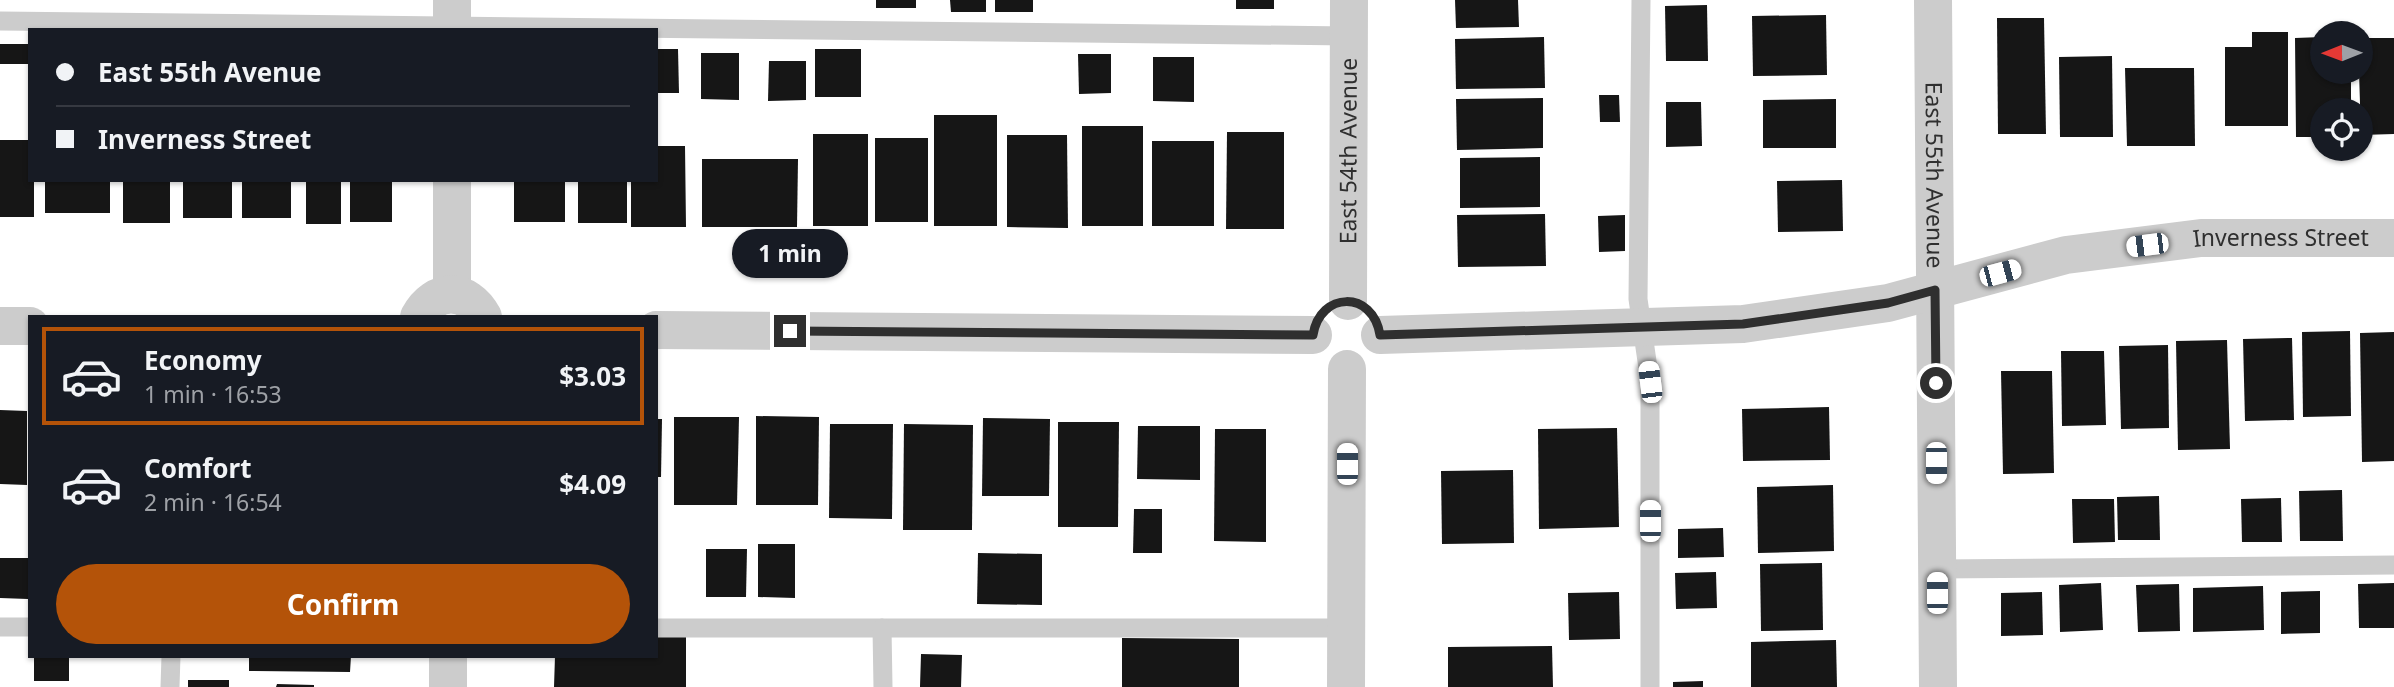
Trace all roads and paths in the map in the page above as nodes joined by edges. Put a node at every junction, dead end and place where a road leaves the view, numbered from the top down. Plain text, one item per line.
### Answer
1 (1641, 0) edge
2 (1933, 0) edge
3 (1349, 18) edge
4 (452, 19) edge
5 (0, 22) edge
6 (452, 182) edge
7 (2394, 238) edge
8 (1935, 290) junction
9 (452, 294) junction
10 (1348, 301) junction
11 (421, 315) edge
12 (482, 315) edge
13 (0, 326) edge
14 (28, 327) edge
15 (1644, 328) junction
16 (658, 330) edge
17 (1313, 335) junction
18 (1380, 335) junction
19 (1347, 369) junction
20 (2394, 565) edge
21 (1937, 569) junction
22 (0, 626) edge
23 (28, 627) edge
24 (658, 628) edge
25 (882, 628) junction
26 (1347, 628) junction
27 (171, 658) edge
28 (448, 658) edge
29 (170, 687) edge
30 (448, 687) edge
31 (883, 687) edge
32 (1346, 687) edge
33 (1650, 687) edge
34 (1938, 687) edge

1 - 15 lane
2 - 8 street, East 55th Avenue
3 - 4 lane
3 - 10 street, East 54th Avenue
4 - 5 lane
6 - 9 street
7 - 8 street, Inverness Street
8 - 15 street, Inverness Street
8 - 21 street, East 55th Avenue
9 - 11 street
9 - 12 street
10 - 17 street
10 - 18 street
13 - 14 street
15 - 18 street, Inverness Street
15 - 33 lane
16 - 17 street
17 - 19 street
18 - 19 street
19 - 26 street
20 - 21 lane
21 - 34 street, East 55th Avenue
22 - 23 lane
24 - 25 lane
25 - 26 lane
25 - 31 lane
26 - 32 street
27 - 29 lane
28 - 30 street

